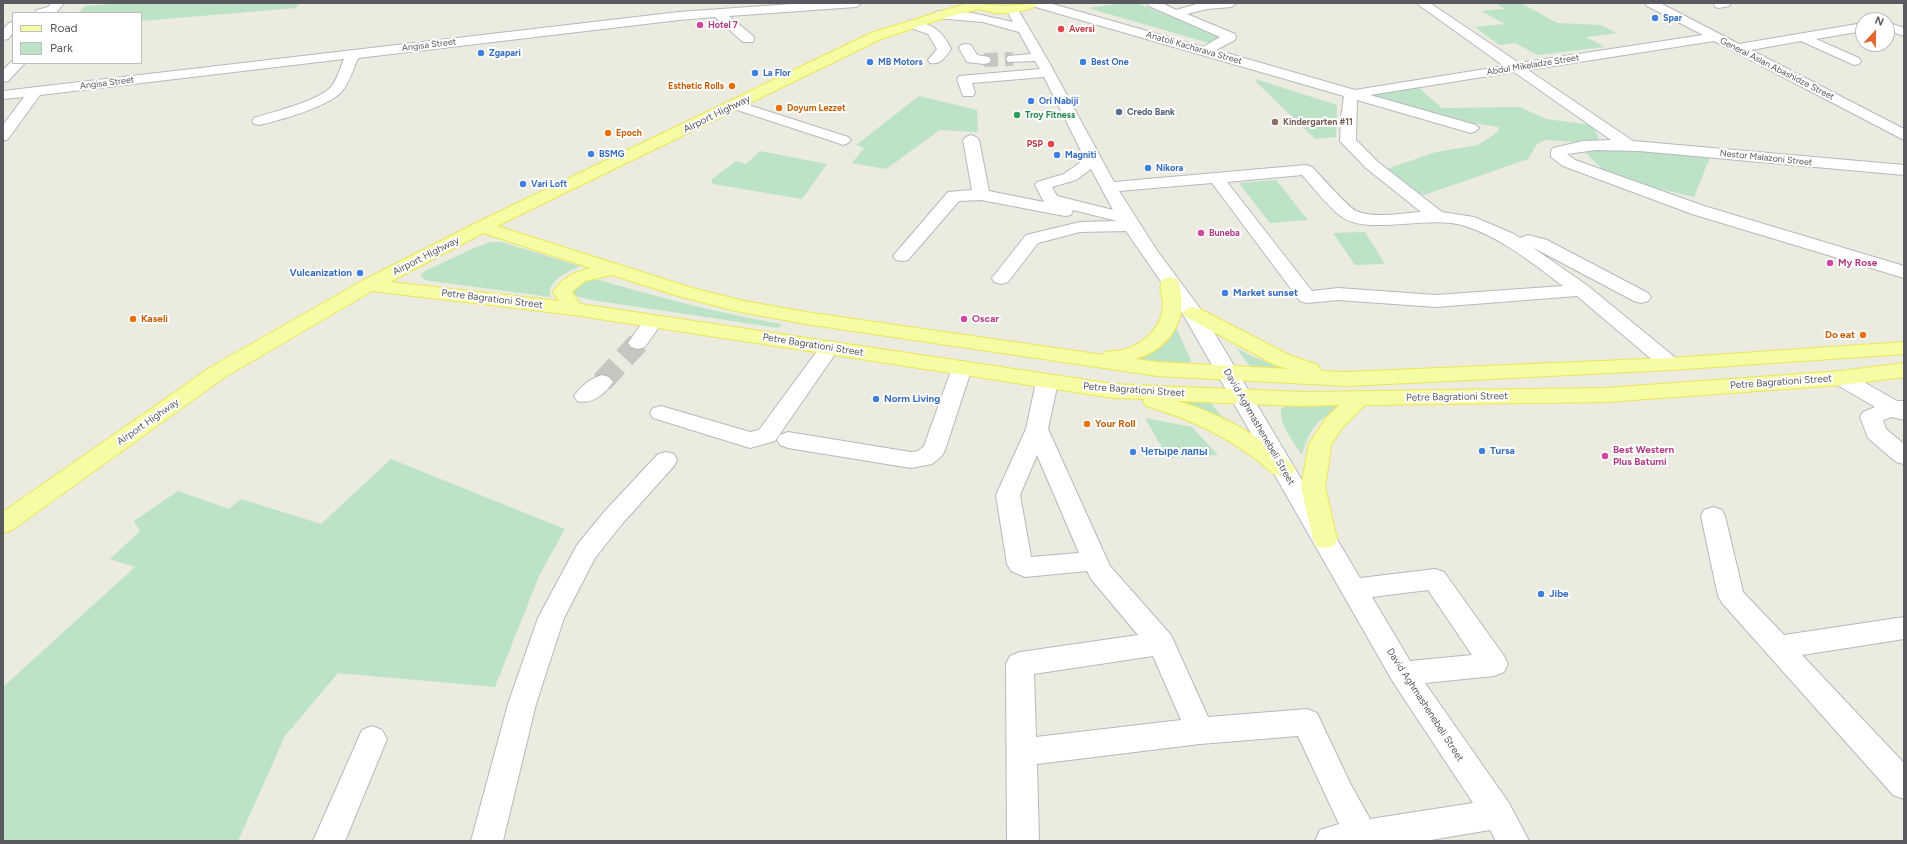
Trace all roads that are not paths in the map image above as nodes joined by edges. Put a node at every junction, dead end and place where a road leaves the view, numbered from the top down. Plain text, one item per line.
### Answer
1 (58, 3) edge
2 (667, 3) edge
3 (856, 3) edge
4 (958, 3) edge
5 (1035, 3) edge
6 (1153, 3) edge
7 (1231, 3) edge
8 (1422, 3) edge
9 (1651, 3) edge
10 (977, 4) edge
11 (1204, 4) edge
12 (1012, 9) junction
13 (45, 12) edge
14 (717, 12) junction
15 (1175, 14) junction
16 (940, 15) junction
17 (680, 16) junction
18 (912, 24) junction
19 (12, 27) edge
20 (1855, 28) edge
21 (1024, 29) junction
22 (3, 36) edge
23 (876, 36) junction
24 (1715, 37) junction
25 (1802, 37) junction
26 (748, 40) dead end
27 (966, 48) dead end
28 (1737, 48) junction
29 (386, 50) junction
30 (1205, 51) junction
31 (354, 54) junction
32 (1013, 59) tunnel mouth
33 (935, 60) dead end
34 (984, 60) tunnel mouth
35 (1854, 61) dead end
36 (285, 62) junction
37 (17, 64) edge
38 (1045, 66) junction
39 (1516, 67) junction
40 (1021, 74) tunnel mouth
41 (969, 76) tunnel mouth
42 (43, 77) dead end
43 (58, 77) dead end
44 (23, 78) dead end
45 (3, 79) edge
46 (952, 81) dead end
47 (34, 92) junction
48 (968, 92) dead end
49 (1351, 93) junction
50 (3, 94) edge
51 (736, 105) junction
52 (259, 121) dead end
53 (1471, 128) dead end
54 (1904, 135) edge
55 (3, 136) edge
56 (843, 140) dead end
57 (971, 140) dead end
58 (1628, 145) junction
59 (1093, 160) junction
60 (1904, 170) edge
61 (1217, 179) junction
62 (1110, 187) junction
63 (981, 195) junction
64 (1437, 216) junction
65 (1129, 222) junction
66 (1095, 226) junction
67 (482, 227) junction
68 (1508, 238) junction
69 (902, 256) dead end
70 (615, 269) junction
71 (1904, 272) edge
72 (1001, 278) dead end
73 (1170, 283) junction
74 (369, 285) junction
75 (1581, 290) junction
76 (1641, 297) dead end
77 (574, 309) junction
78 (1193, 313) junction
79 (653, 321) junction
80 (638, 343) tunnel mouth
81 (830, 347) junction
82 (1904, 348) edge
83 (1080, 359) junction
84 (1670, 364) junction
85 (962, 368) junction
86 (1904, 370) edge
87 (1229, 374) junction
88 (1841, 378) junction
89 (1347, 379) junction
90 (602, 382) tunnel mouth
91 (1047, 382) junction
92 (1114, 391) junction
93 (585, 396) dead end
94 (1243, 397) junction
95 (1360, 398) junction
96 (1900, 410) edge
97 (661, 413) dead end
98 (1037, 429) junction
99 (788, 440) dead end
100 (1904, 456) edge
101 (666, 460) dead end
102 (1283, 470) junction
103 (1712, 516) dead end
104 (3, 524) edge
105 (1326, 539) junction
106 (1095, 562) junction
107 (1352, 589) junction
108 (1904, 628) edge
109 (1161, 643) junction
110 (1778, 647) junction
111 (1403, 674) junction
112 (1200, 731) junction
113 (372, 739) dead end
114 (1021, 752) junction
115 (1904, 785) edge
116 (1498, 814) junction
117 (1362, 836) junction
118 (329, 841) edge
119 (487, 841) edge
120 (1023, 841) edge
121 (1331, 841) edge
122 (1513, 841) edge

1 - 13 street
2 - 17 street
3 - 14 street, Angisa Street
4 - 23 main road, Airport Highway
5 - 12 main road
5 - 30 street, Anatoli Kacharava Street
6 - 15 street
7 - 11 street
8 - 39 street
9 - 24 street, General Aslan Abashidze Street
10 - 12 main road
10 - 16 main road, Airport Highway
11 - 15 street
12 - 21 street, David Aghmashenebeli Street
14 - 17 street, Angisa Street
14 - 26 street
15 - 30 street
16 - 18 main road, Airport Highway
16 - 21 street
17 - 29 street, Angisa Street
18 - 23 main road, Airport Highway
18 - 33 street
19 - 22 street
20 - 25 street
21 - 38 street, David Aghmashenebeli Street
23 - 51 main road, Airport Highway
24 - 28 street, General Aslan Abashidze Street
24 - 39 street, Abdul Mikeladze Street
25 - 28 street
25 - 35 street
27 - 34 street
28 - 54 street, General Aslan Abashidze Street
29 - 31 street, Angisa Street
29 - 36 street
30 - 49 street, Anatoli Kacharava Street
31 - 36 street, Angisa Street
31 - 52 street
32 - 38 street
36 - 47 street, Angisa Street
37 - 45 street
38 - 40 street
38 - 48 street
38 - 59 street, David Aghmashenebeli Street
39 - 49 street, Abdul Mikeladze Street
39 - 58 street
41 - 46 street
42 - 43 street
44 - 45 street
47 - 50 street, Angisa Street
47 - 55 street
49 - 53 street, Anatoli Kacharava Street
49 - 64 street
51 - 56 street
51 - 67 main road, Airport Highway
57 - 63 street
58 - 60 street, Nestor Malazoni Street
58 - 71 street, Nestor Malazoni Street
59 - 62 street, David Aghmashenebeli Street
59 - 65 street
61 - 62 street
61 - 64 street
61 - 75 street
62 - 65 street, David Aghmashenebeli Street
63 - 66 street
63 - 69 street
64 - 68 street
65 - 66 street
65 - 73 street, David Aghmashenebeli Street
66 - 72 street
67 - 70 main road
67 - 74 main road, Airport Highway
68 - 75 street
68 - 76 street
70 - 77 main road
70 - 83 main road
73 - 78 street, David Aghmashenebeli Street
73 - 83 main road
74 - 77 main road, Petre Bagrationi Street
74 - 104 main road, Airport Highway
75 - 84 street
77 - 79 main road, Petre Bagrationi Street
78 - 87 street, David Aghmashenebeli Street
78 - 89 main road
79 - 80 street
79 - 81 main road, Petre Bagrationi Street
81 - 85 main road, Petre Bagrationi Street
81 - 97 street
82 - 84 main road
83 - 87 main road
84 - 89 main road
85 - 91 main road, Petre Bagrationi Street
85 - 99 street
86 - 88 main road, Petre Bagrationi Street
87 - 89 main road
87 - 94 street, David Aghmashenebeli Street
88 - 95 main road, Petre Bagrationi Street
88 - 96 street
90 - 93 street
91 - 92 main road, Petre Bagrationi Street
91 - 98 street
92 - 94 main road, Petre Bagrationi Street
92 - 102 main road
94 - 95 main road, Petre Bagrationi Street
94 - 102 street, David Aghmashenebeli Street
95 - 105 main road
96 - 100 street
98 - 106 street
98 - 106 street
101 - 119 street
102 - 105 street, David Aghmashenebeli Street
103 - 110 street
105 - 107 street, David Aghmashenebeli Street
106 - 109 street
107 - 111 street, David Aghmashenebeli Street
107 - 111 street
108 - 110 street
109 - 112 street
109 - 114 street
110 - 115 street
111 - 116 street, David Aghmashenebeli Street
112 - 114 street
112 - 117 street
113 - 118 street
114 - 120 street
116 - 117 street
116 - 122 street, David Aghmashenebeli Street
117 - 121 street

